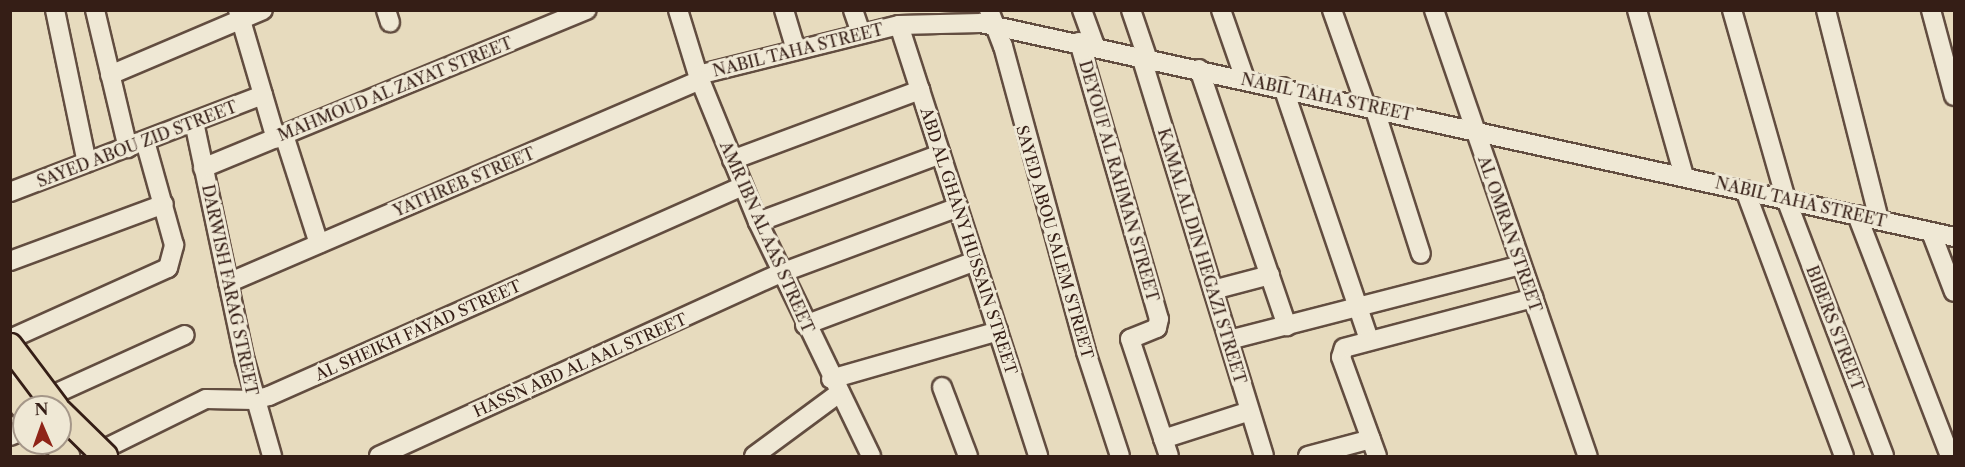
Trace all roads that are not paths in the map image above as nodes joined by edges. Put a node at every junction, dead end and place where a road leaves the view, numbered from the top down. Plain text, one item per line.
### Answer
1 (55, 10) edge
2 (94, 10) edge
3 (263, 10) edge
4 (587, 10) edge
5 (678, 10) edge
6 (784, 10) edge
7 (853, 10) edge
8 (1082, 10) edge
9 (1131, 10) edge
10 (1221, 10) edge
11 (1332, 10) edge
12 (1434, 10) edge
13 (1637, 10) edge
14 (1732, 10) edge
15 (1826, 10) edge
16 (1931, 10) edge
17 (240, 15) edge
18 (927, 16) edge
19 (992, 18) edge
20 (899, 25) junction
21 (861, 33) junction
22 (1087, 44) junction
23 (796, 50) junction
24 (1144, 57) junction
25 (1199, 69) junction
26 (110, 75) junction
27 (699, 78) junction
28 (1245, 79) junction
29 (1283, 87) junction
30 (920, 90) junction
31 (263, 96) junction
32 (1954, 96) edge
33 (1370, 106) junction
34 (194, 122) junction
35 (1473, 128) junction
36 (280, 137) junction
37 (145, 141) junction
38 (128, 148) junction
39 (941, 154) junction
40 (732, 160) junction
41 (87, 163) junction
42 (203, 168) junction
43 (1684, 176) junction
44 (743, 186) junction
45 (1745, 190) junction
46 (10, 192) edge
47 (1786, 199) junction
48 (164, 204) junction
49 (958, 207) junction
50 (1857, 215) junction
51 (1880, 220) junction
52 (758, 222) junction
53 (1931, 232) junction
54 (1954, 237) edge
55 (319, 244) junction
56 (1421, 254) dead end
57 (10, 261) edge
58 (975, 261) junction
59 (1521, 265) junction
60 (781, 273) junction
61 (1270, 275) junction
62 (228, 283) junction
63 (1213, 290) junction
64 (1954, 292) edge
65 (1533, 298) junction
66 (1358, 308) junction
67 (805, 326) junction
68 (1287, 326) junction
69 (998, 331) junction
70 (185, 334) dead end
71 (10, 339) edge
72 (1229, 340) junction
73 (1369, 340) junction
74 (10, 346) edge
75 (10, 367) edge
76 (835, 386) junction
77 (942, 387) dead end
78 (28, 395) edge
79 (28, 395) edge
80 (34, 395) edge
81 (254, 400) junction
82 (1250, 411) junction
83 (72, 426) edge
84 (72, 434) edge
85 (1163, 439) junction
86 (1371, 439) junction
87 (95, 456) edge
88 (272, 456) edge
89 (380, 456) edge
90 (754, 456) edge
91 (871, 456) edge
92 (968, 456) edge
93 (1038, 456) edge
94 (1120, 456) edge
95 (1169, 456) edge
96 (1264, 456) edge
97 (1308, 456) edge
98 (1377, 456) edge
99 (1588, 456) edge
100 (1844, 456) edge
101 (1884, 456) edge
102 (1950, 456) edge

1 - 41 street
2 - 26 street
3 - 17 street
4 - 36 street, MAHMOUD AL ZAYAT STREET
5 - 27 street, AMR IBN AL AAS STREET
6 - 23 street
7 - 21 street
8 - 22 street
9 - 24 street, KAMAL AL DIN HEGAZI STREET
10 - 28 street
11 - 33 street
12 - 35 street, AL OMRAN STREET
13 - 43 street
14 - 47 street, BIBERS STREET
15 - 51 street
16 - 32 street
17 - 26 street
17 - 31 street
18 - 19 street, NABIL TAHA STREET
18 - 20 street, NABIL TAHA STREET
19 - 22 street, NABIL TAHA STREET
19 - 94 street, SAYED ABOU SALEM STREET
20 - 21 street, NABIL TAHA STREET
20 - 30 street, ABD AL GHANY HUSSAIN STREET
21 - 23 street, NABIL TAHA STREET
22 - 24 street, NABIL TAHA STREET
22 - 85 street, DEYOUF AL RAHMAN STREET
23 - 27 street, NABIL TAHA STREET
24 - 25 street, NABIL TAHA STREET
24 - 63 street, KAMAL AL DIN HEGAZI STREET
25 - 28 street, NABIL TAHA STREET
25 - 61 street
26 - 38 street
27 - 40 street, AMR IBN AL AAS STREET
27 - 55 street, YATHREB STREET
28 - 29 street, NABIL TAHA STREET
29 - 33 street, NABIL TAHA STREET
29 - 66 street
30 - 39 street, ABD AL GHANY HUSSAIN STREET
30 - 40 street
31 - 34 street, SAYED ABOU ZID STREET
31 - 36 street
33 - 35 street, NABIL TAHA STREET
33 - 56 street
34 - 37 street, SAYED ABOU ZID STREET
34 - 42 street, DARWISH FARAG STREET
35 - 43 street, NABIL TAHA STREET
35 - 59 street, AL OMRAN STREET
36 - 42 street, MAHMOUD AL ZAYAT STREET
36 - 55 street
37 - 38 street, SAYED ABOU ZID STREET
37 - 48 street
38 - 41 street, SAYED ABOU ZID STREET
39 - 49 street, ABD AL GHANY HUSSAIN STREET
39 - 52 street
40 - 44 street, AMR IBN AL AAS STREET
41 - 46 street, SAYED ABOU ZID STREET
42 - 62 street, DARWISH FARAG STREET
43 - 45 street, NABIL TAHA STREET
44 - 52 street, AMR IBN AL AAS STREET
44 - 81 street, AL SHEIKH FAYAD STREET
45 - 47 street, NABIL TAHA STREET
45 - 100 street
47 - 50 street, NABIL TAHA STREET
47 - 101 street, BIBERS STREET
48 - 57 street
48 - 71 street
49 - 58 street, ABD AL GHANY HUSSAIN STREET
49 - 60 street, HASSN ABD AL AAL STREET
50 - 51 street, NABIL TAHA STREET
50 - 102 street
51 - 53 street, NABIL TAHA STREET
52 - 60 street, AMR IBN AL AAS STREET
53 - 54 street, NABIL TAHA STREET
53 - 64 street
55 - 62 street, YATHREB STREET
58 - 67 street
58 - 69 street, ABD AL GHANY HUSSAIN STREET
59 - 65 street, AL OMRAN STREET
59 - 66 street
60 - 67 street, AMR IBN AL AAS STREET
60 - 89 street, HASSN ABD AL AAL STREET
61 - 63 street
61 - 68 street
62 - 81 street, DARWISH FARAG STREET
63 - 72 street, KAMAL AL DIN HEGAZI STREET
65 - 73 street
65 - 99 street, AL OMRAN STREET
66 - 68 street
66 - 73 street
67 - 76 street, AMR IBN AL AAS STREET
68 - 72 street
69 - 76 street
69 - 93 street, ABD AL GHANY HUSSAIN STREET
70 - 80 street
72 - 82 street, KAMAL AL DIN HEGAZI STREET
73 - 86 street
74 - 78 main road, bridge
75 - 79 street
76 - 90 street
76 - 91 street, AMR IBN AL AAS STREET
77 - 92 street
81 - 87 street, AL SHEIKH FAYAD STREET
81 - 88 street, DARWISH FARAG STREET
82 - 85 street
82 - 96 street, KAMAL AL DIN HEGAZI STREET
83 - 87 main road, bridge
84 - 87 street
85 - 95 street
86 - 97 street
86 - 98 street

